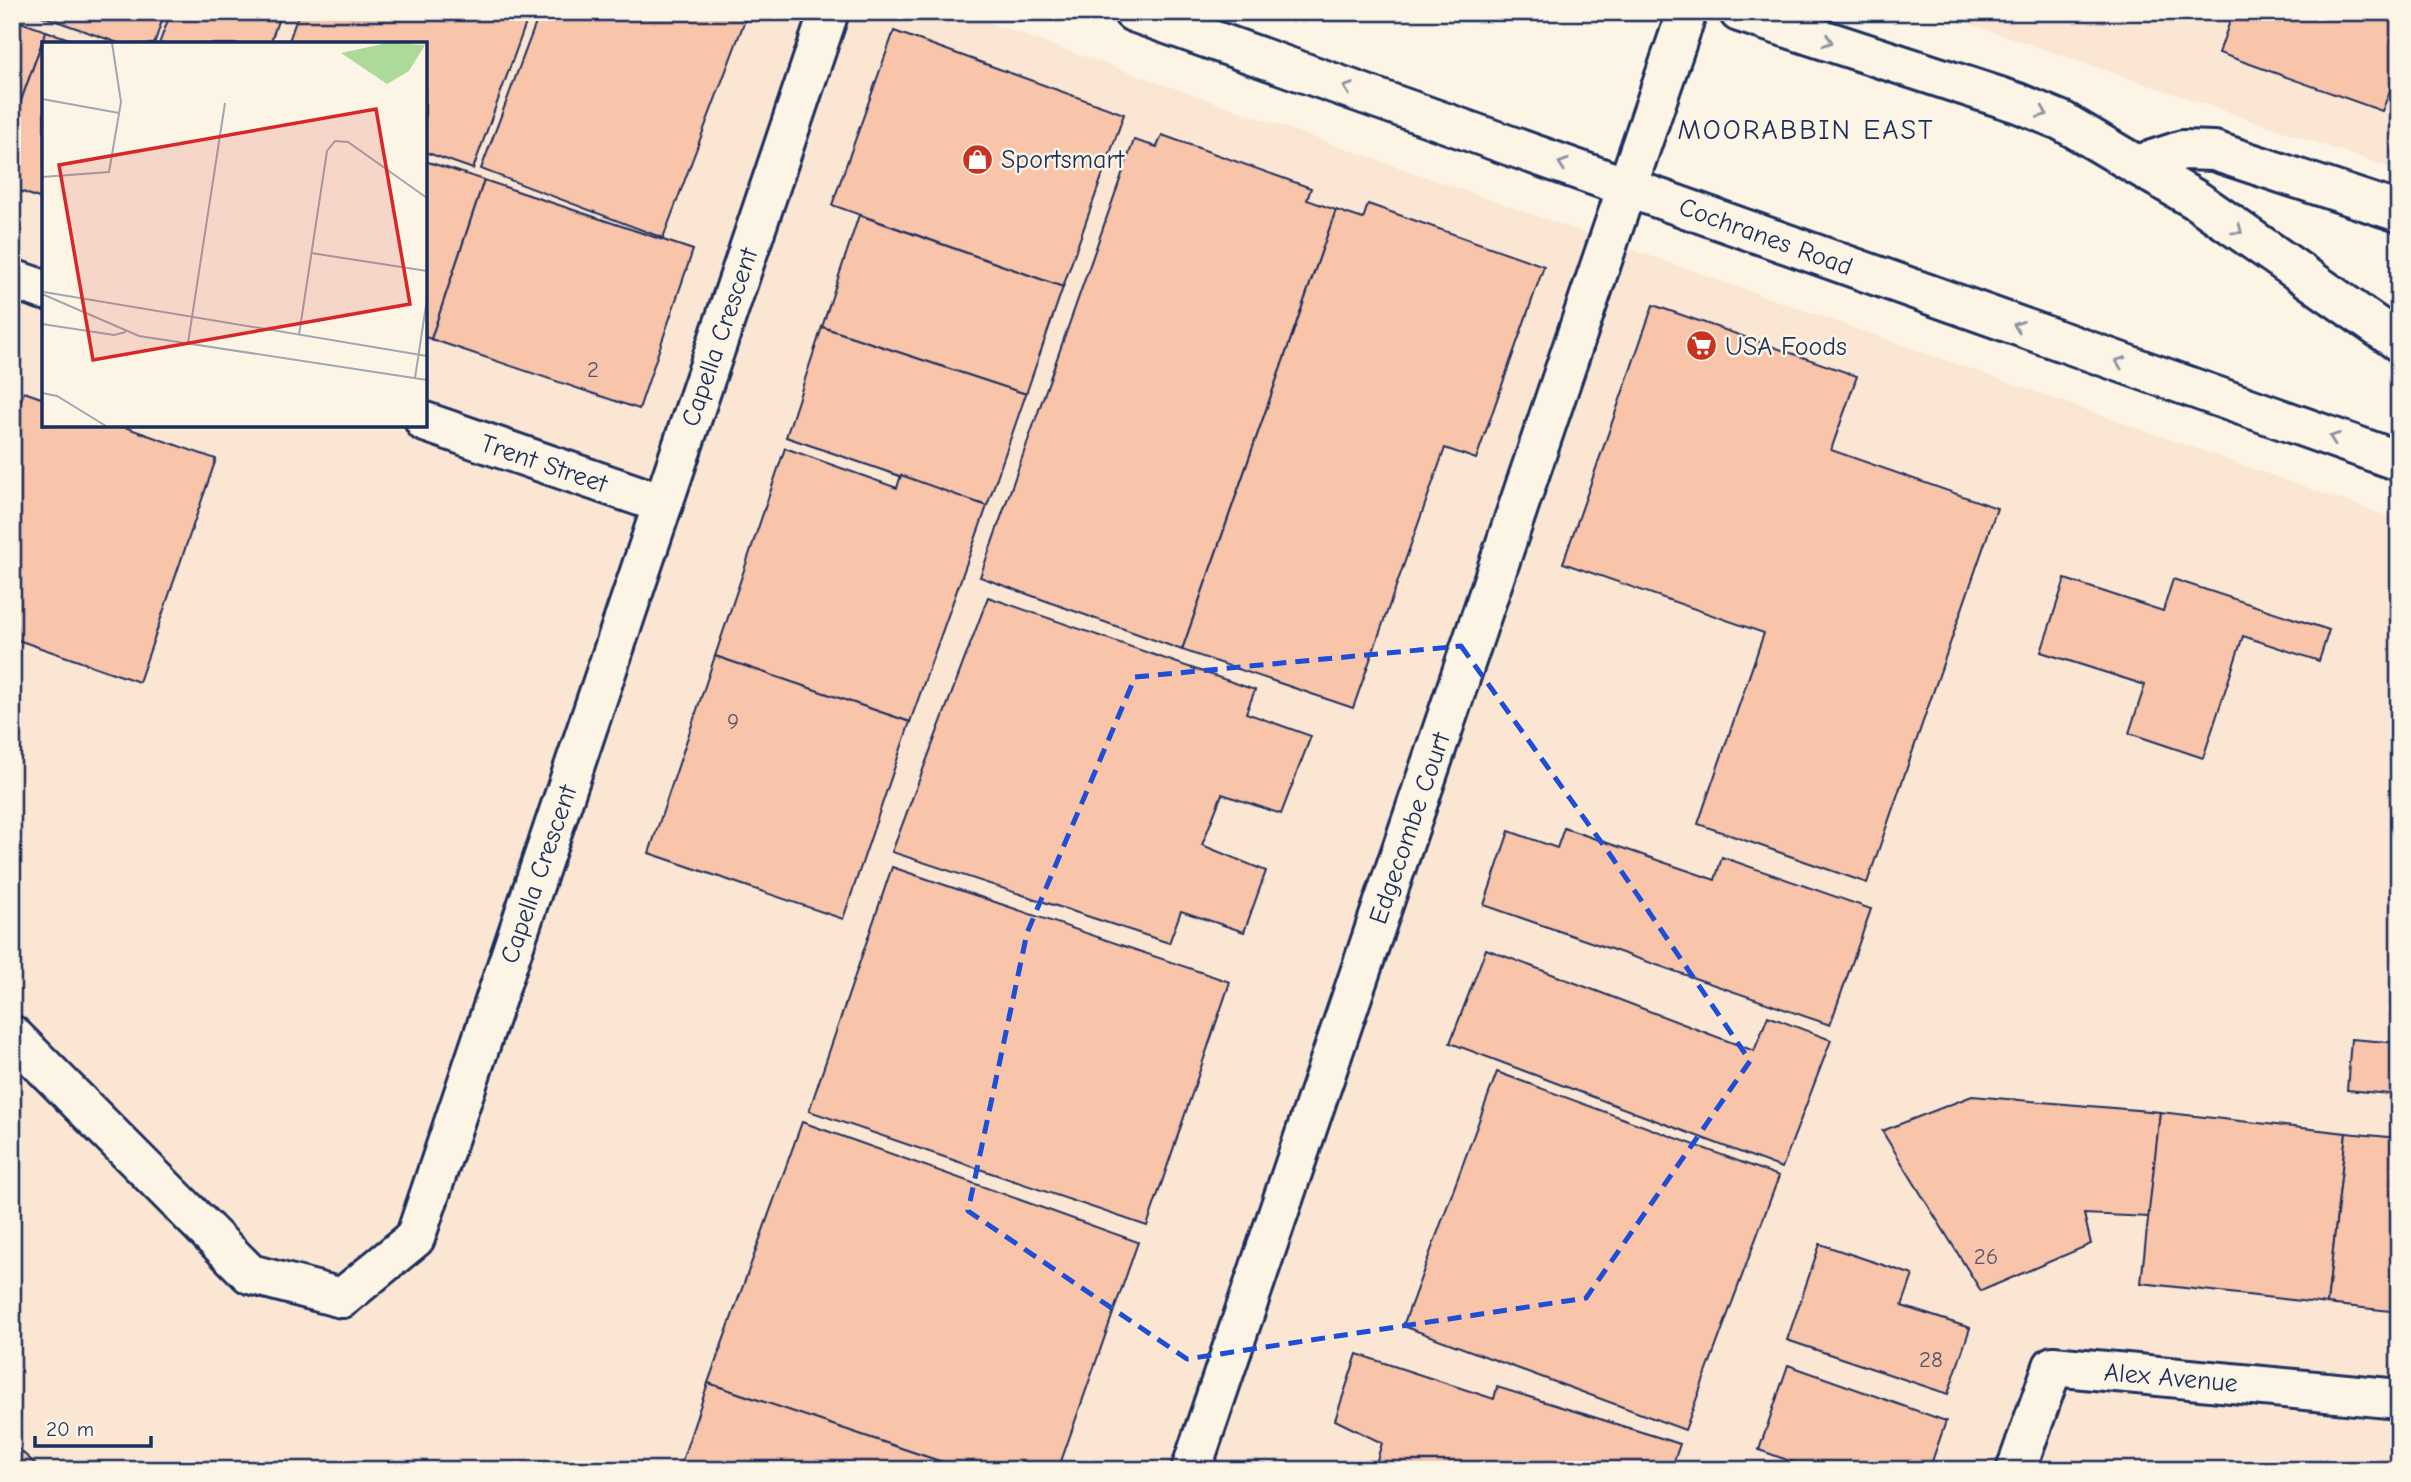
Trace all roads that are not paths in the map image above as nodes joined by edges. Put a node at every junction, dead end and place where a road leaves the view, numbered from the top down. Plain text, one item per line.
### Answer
1 (829, 12) edge
2 (1133, 12) edge
3 (1687, 12) edge
4 (1739, 12) edge
5 (2137, 165) junction
6 (1627, 187) junction
7 (2399, 212) edge
8 (12, 279) edge
9 (42, 289) edge
10 (2399, 342) edge
11 (427, 423) edge
12 (2399, 461) edge
13 (663, 504) junction
14 (12, 1035) edge
15 (2399, 1399) edge
16 (1191, 1470) edge
17 (2016, 1470) edge

1 - 13 street, Capella Crescent
6 -> 2 street, Cochranes Road
3 - 6 street, Edgecombe Court
4 -> 5 street
5 - 7 street
5 -> 10 street
12 -> 6 street, Cochranes Road
6 - 16 street, Edgecombe Court
8 - 9 street
11 - 13 street, Trent Street
13 - 14 street, Capella Crescent
15 - 17 street, Alex Avenue

